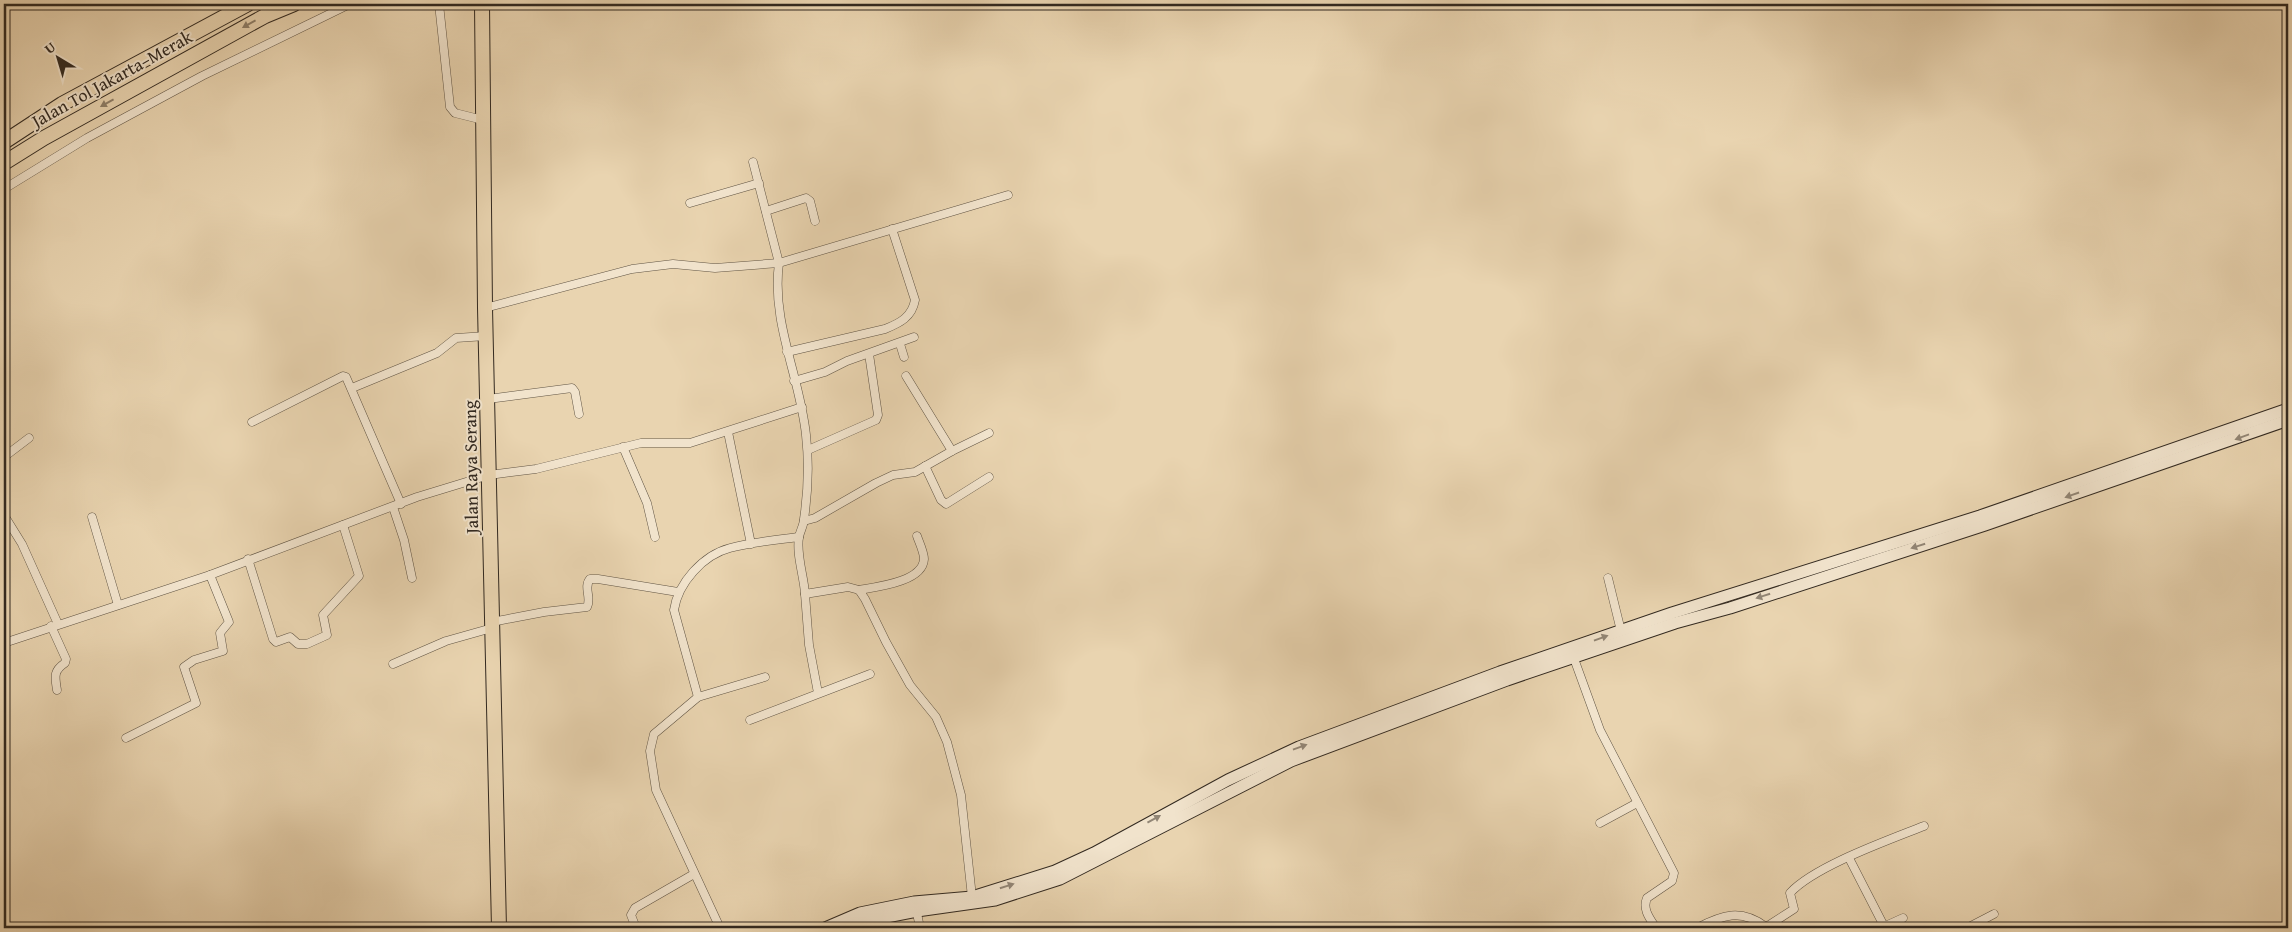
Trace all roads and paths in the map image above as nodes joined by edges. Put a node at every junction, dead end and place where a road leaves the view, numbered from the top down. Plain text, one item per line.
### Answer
1 (248, 4) edge
2 (294, 4) edge
3 (350, 4) edge
4 (439, 4) edge
5 (482, 4) edge
6 (484, 120) junction
7 (4, 142) edge
8 (752, 162) dead end
9 (4, 164) edge
10 (759, 183) junction
11 (4, 189) edge
12 (1008, 195) dead end
13 (690, 203) dead end
14 (766, 211) junction
15 (815, 222) dead end
16 (892, 230) junction
17 (779, 263) junction
18 (485, 308) junction
19 (486, 336) junction
20 (914, 337) dead end
21 (900, 344) junction
22 (787, 352) junction
23 (869, 354) junction
24 (904, 357) dead end
25 (906, 376) dead end
26 (794, 381) junction
27 (352, 388) junction
28 (488, 399) junction
29 (802, 407) junction
30 (2288, 410) edge
31 (580, 414) dead end
32 (2288, 420) edge
33 (252, 422) dead end
34 (728, 432) junction
35 (989, 433) dead end
36 (29, 438) dead end
37 (623, 447) junction
38 (808, 450) junction
39 (952, 451) junction
40 (4, 457) edge
41 (925, 466) junction
42 (489, 475) junction
43 (989, 477) dead end
44 (397, 506) junction
45 (4, 515) edge
46 (92, 517) dead end
47 (804, 521) junction
48 (343, 525) junction
49 (917, 536) dead end
50 (655, 537) dead end
51 (799, 537) junction
52 (751, 544) junction
53 (248, 559) junction
54 (210, 575) junction
55 (412, 578) dead end
56 (1608, 578) dead end
57 (859, 590) junction
58 (678, 592) junction
59 (805, 594) junction
60 (118, 605) junction
61 (55, 625) junction
62 (492, 625) junction
63 (1621, 631) junction
64 (4, 643) edge
65 (1572, 653) junction
66 (393, 664) dead end
67 (870, 674) dead end
68 (765, 677) dead end
69 (57, 690) dead end
70 (818, 693) junction
71 (698, 697) junction
72 (750, 720) dead end
73 (126, 738) dead end
74 (1638, 803) junction
75 (1600, 824) dead end
76 (1924, 826) dead end
77 (1849, 858) junction
78 (694, 874) junction
79 (972, 897) junction
80 (915, 907) junction
81 (1994, 914) dead end
82 (1903, 918) dead end
83 (832, 927) edge
84 (500, 928) edge
85 (636, 928) edge
86 (720, 928) edge
87 (847, 928) edge
88 (920, 928) edge
89 (1656, 928) edge
90 (1697, 928) edge
91 (1765, 928) edge
92 (1883, 928) edge
93 (1967, 928) edge

1 - 7 highway, Jalan Tol Jakarta–Merak
2 -> 9 highway, Jalan Tol Jakarta–Merak
3 - 11 street
4 - 6 street
5 - 6 highway, Jalan Raya Serang
6 - 18 highway, Jalan Raya Serang
8 - 10 street
10 - 13 street
10 - 14 street
12 - 16 street
14 - 15 street
14 - 17 street
16 - 17 street
16 - 22 street
17 - 18 street
17 - 22 street
18 - 19 highway, Jalan Raya Serang
19 - 27 street
19 - 28 highway, Jalan Raya Serang
20 - 21 street
21 - 23 street
21 - 24 street
22 - 26 street
23 - 26 street
23 - 38 street
25 - 39 street
26 - 29 street
27 - 33 street
27 - 44 street
28 - 31 street
28 - 42 highway, Jalan Raya Serang
29 - 34 street
29 - 38 street
30 - 63 street
32 -> 65 street
34 - 37 street
34 - 52 street
35 - 39 street
36 - 40 street
37 - 42 street
37 - 50 street
38 - 47 street
39 - 41 street
41 - 43 street
41 - 47 street
42 - 44 street
42 - 62 highway, Jalan Raya Serang
44 - 48 street
44 - 55 street
45 - 61 street
46 - 60 street
47 - 51 street
48 - 53 street
48 - 53 street
49 - 57 street
51 - 52 street
51 - 59 street
52 - 58 street
53 - 54 street
54 - 60 street
54 - 73 street
56 - 63 street
57 - 59 street
57 - 79 street
58 - 62 street
58 - 71 street
59 - 70 street
60 - 61 street
61 - 64 street
61 - 69 street
62 - 66 street
62 - 84 highway, Jalan Raya Serang
65 -> 63 street
65 - 74 street
79 -> 65 street
65 - 80 street
67 - 70 street
68 - 71 street
70 - 72 street
71 - 78 street
74 - 75 street
74 - 89 street
76 - 77 street
77 - 91 street
77 - 92 street
78 - 85 street
78 - 86 street
79 - 80 street
80 - 83 street
80 - 87 street
80 - 88 street
81 - 93 street
82 - 92 street
90 - 91 street

